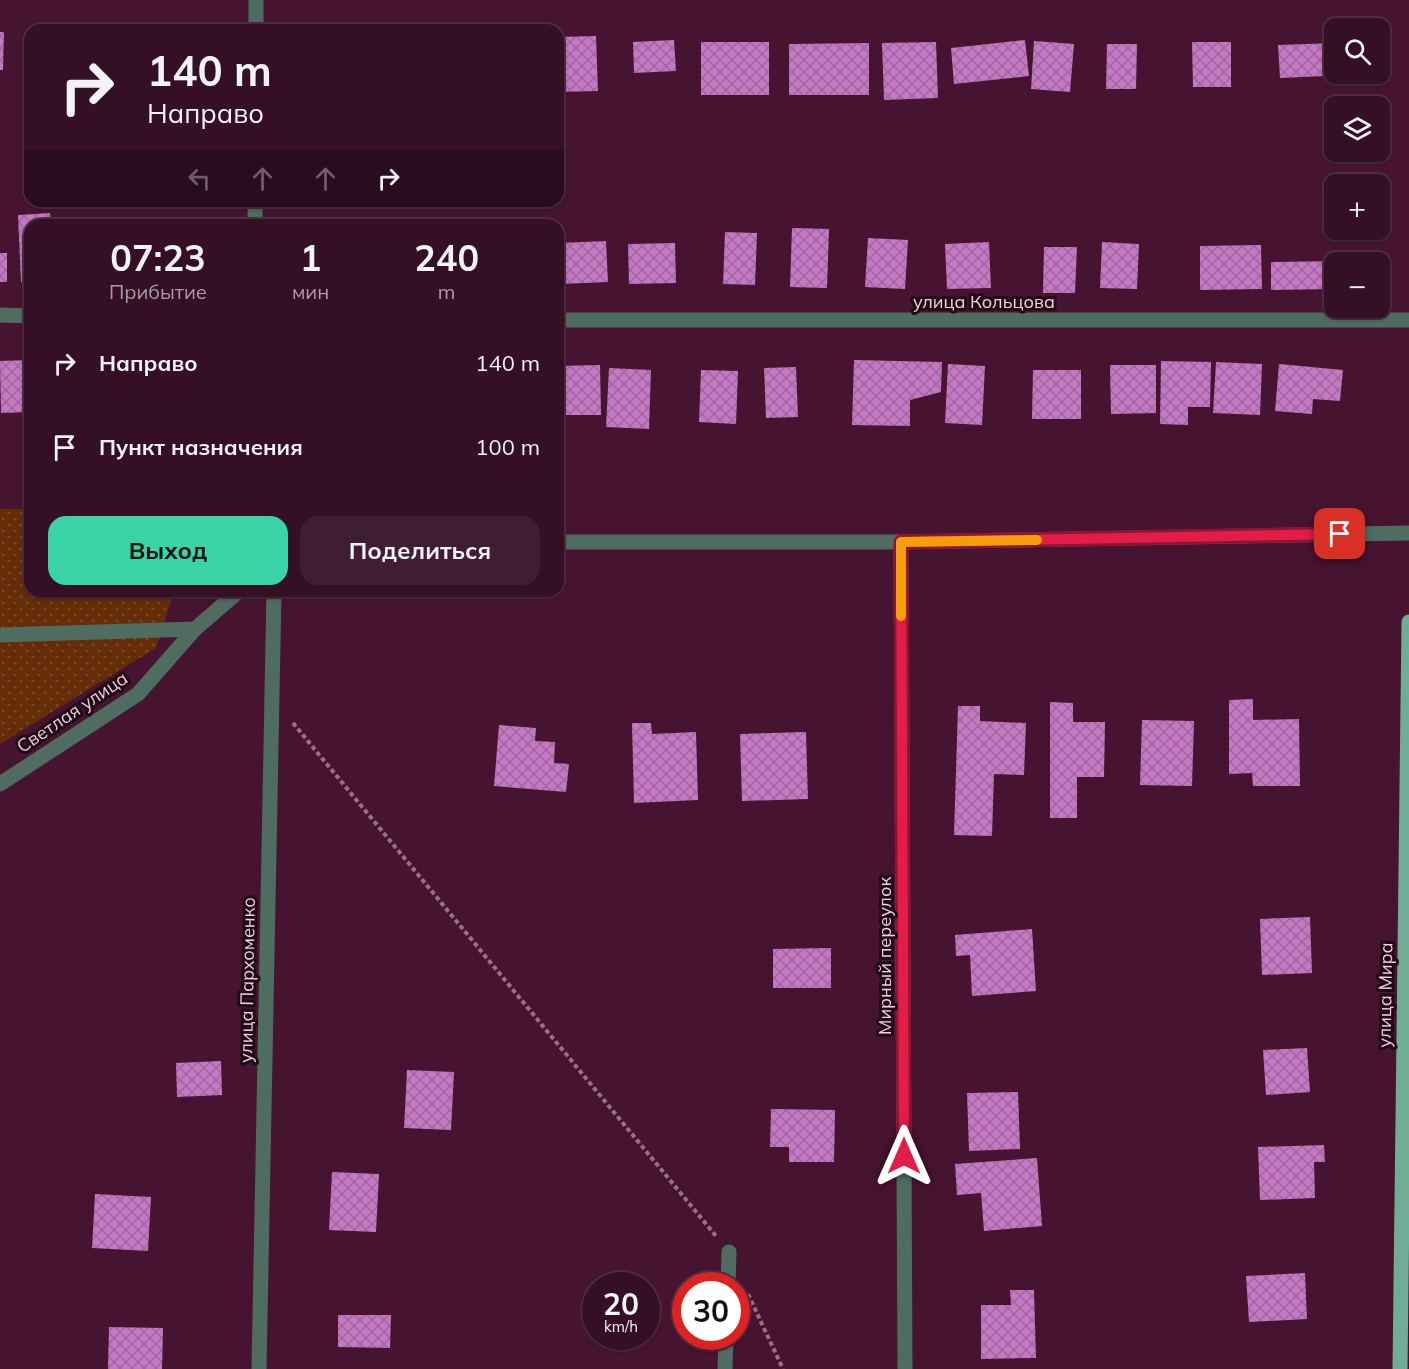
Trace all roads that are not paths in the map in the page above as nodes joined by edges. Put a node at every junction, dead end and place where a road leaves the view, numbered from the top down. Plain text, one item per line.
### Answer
1 (256, 0) edge
2 (256, 24) edge
3 (0, 315) edge
4 (24, 316) edge
5 (564, 320) edge
6 (1409, 320) edge
7 (1409, 533) edge
8 (564, 542) edge
9 (901, 542) junction
10 (232, 597) edge
11 (274, 597) edge
12 (1409, 622) edge
13 (195, 629) junction
14 (0, 635) edge
15 (0, 784) edge
16 (729, 1252) road end
17 (728, 1272) edge
18 (1405, 1301) edge
19 (726, 1350) edge
20 (259, 1369) edge
21 (725, 1369) edge
22 (905, 1369) edge
23 (1400, 1369) edge

1 - 2 street
3 - 4 street
5 - 6 street, улица Кольцова
7 - 9 street
8 - 9 street
9 - 22 street, Мирный переулок
10 - 13 street, Светлая улица
11 - 20 street, улица Пархоменко
12 - 18 main road, улица Мира
13 - 14 street
13 - 15 street, Светлая улица
16 - 17 street
18 - 23 main road, улица Мира
19 - 21 street

